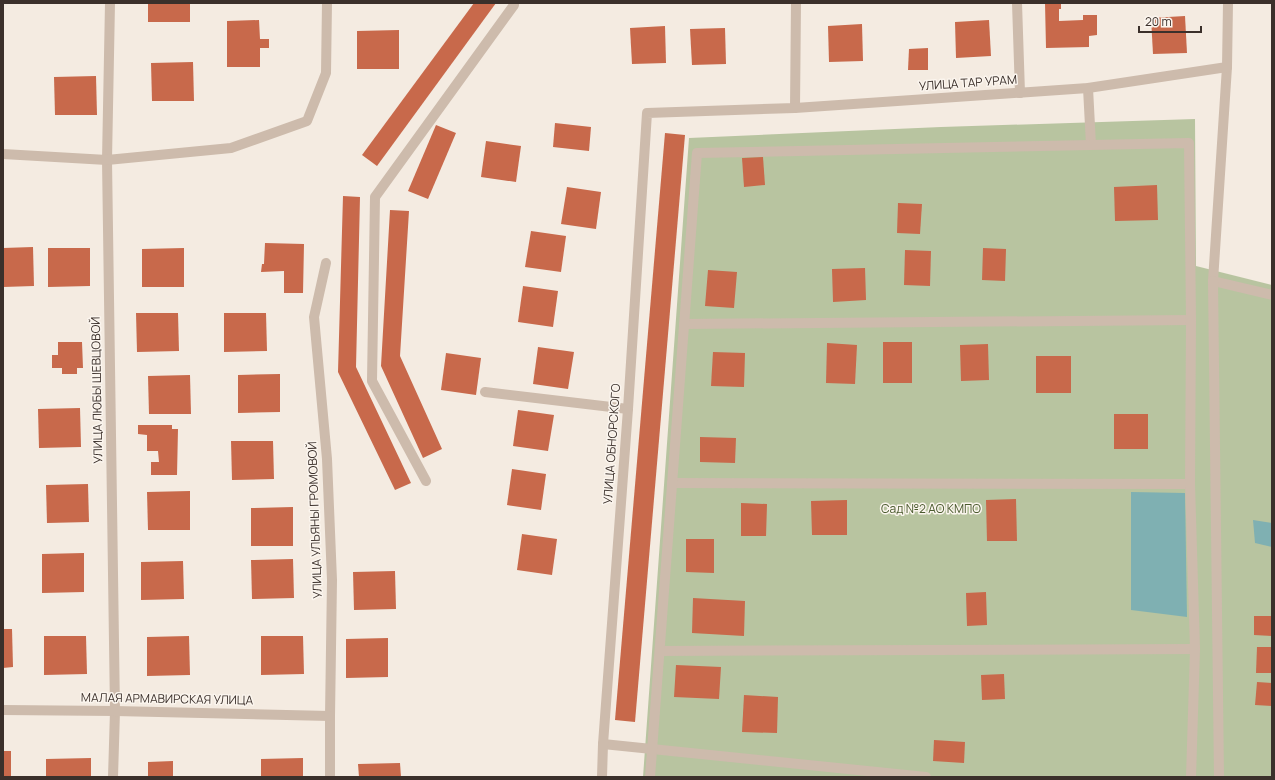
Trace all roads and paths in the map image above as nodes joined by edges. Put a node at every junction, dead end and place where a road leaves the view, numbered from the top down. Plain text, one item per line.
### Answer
1 (110, 3) edge
2 (327, 3) edge
3 (514, 3) edge
4 (796, 3) edge
5 (1017, 3) edge
6 (1228, 3) edge
7 (1227, 67) junction
8 (1088, 88) junction
9 (1020, 93) junction
10 (795, 108) junction
11 (647, 114) joint
12 (1091, 145) junction
13 (3, 154) edge
14 (107, 160) junction
15 (326, 263) dead end
16 (1213, 281) junction
17 (1272, 295) edge
18 (1191, 320) junction
19 (684, 324) junction
20 (485, 392) dead end
21 (628, 408) junction
22 (426, 481) dead end
23 (672, 483) junction
24 (1190, 484) junction
25 (1194, 649) junction
26 (660, 651) junction
27 (3, 710) edge
28 (115, 711) junction
29 (330, 716) junction
30 (603, 744) junction
31 (652, 748) junction
32 (113, 777) edge
33 (330, 777) edge
34 (602, 777) edge
35 (650, 777) edge
36 (926, 777) edge
37 (1191, 777) edge
38 (1219, 777) edge

1 - 14 street, УЛИЦА ЛЮБЫ ШЕВЦОВОЙ
2 - 14 street
3 - 22 street
4 - 10 street
5 - 9 street
6 - 7 street
7 - 8 street, УЛИЦА ТАР УРАМ
7 - 16 street
8 - 9 street, УЛИЦА ТАР УРАМ
8 - 12 street
9 - 10 street, УЛИЦА ТАР УРАМ
10 - 11 street, УЛИЦА ТАР УРАМ
11 - 21 street, УЛИЦА ОБНОРСКОГО
12 - 18 street
12 - 19 street
13 - 14 street
14 - 28 street, УЛИЦА ЛЮБЫ ШЕВЦОВОЙ
15 - 29 street, УЛИЦА УЛЬЯНЫ ГРОМОВОЙ
16 - 17 street
16 - 38 street
18 - 19 street
18 - 24 street
19 - 23 street
20 - 21 street
21 - 30 street, УЛИЦА ОБНОРСКОГО
23 - 24 street
23 - 26 street
24 - 25 street
25 - 26 street
25 - 37 street
26 - 31 street
27 - 28 street, МАЛАЯ АРМАВИРСКАЯ УЛИЦА
28 - 29 street, МАЛАЯ АРМАВИРСКАЯ УЛИЦА
28 - 32 street, УЛИЦА ЛЮБЫ ШЕВЦОВОЙ
29 - 33 street, УЛИЦА УЛЬЯНЫ ГРОМОВОЙ
30 - 31 street
30 - 34 street, УЛИЦА ОБНОРСКОГО
31 - 35 street
31 - 36 street

